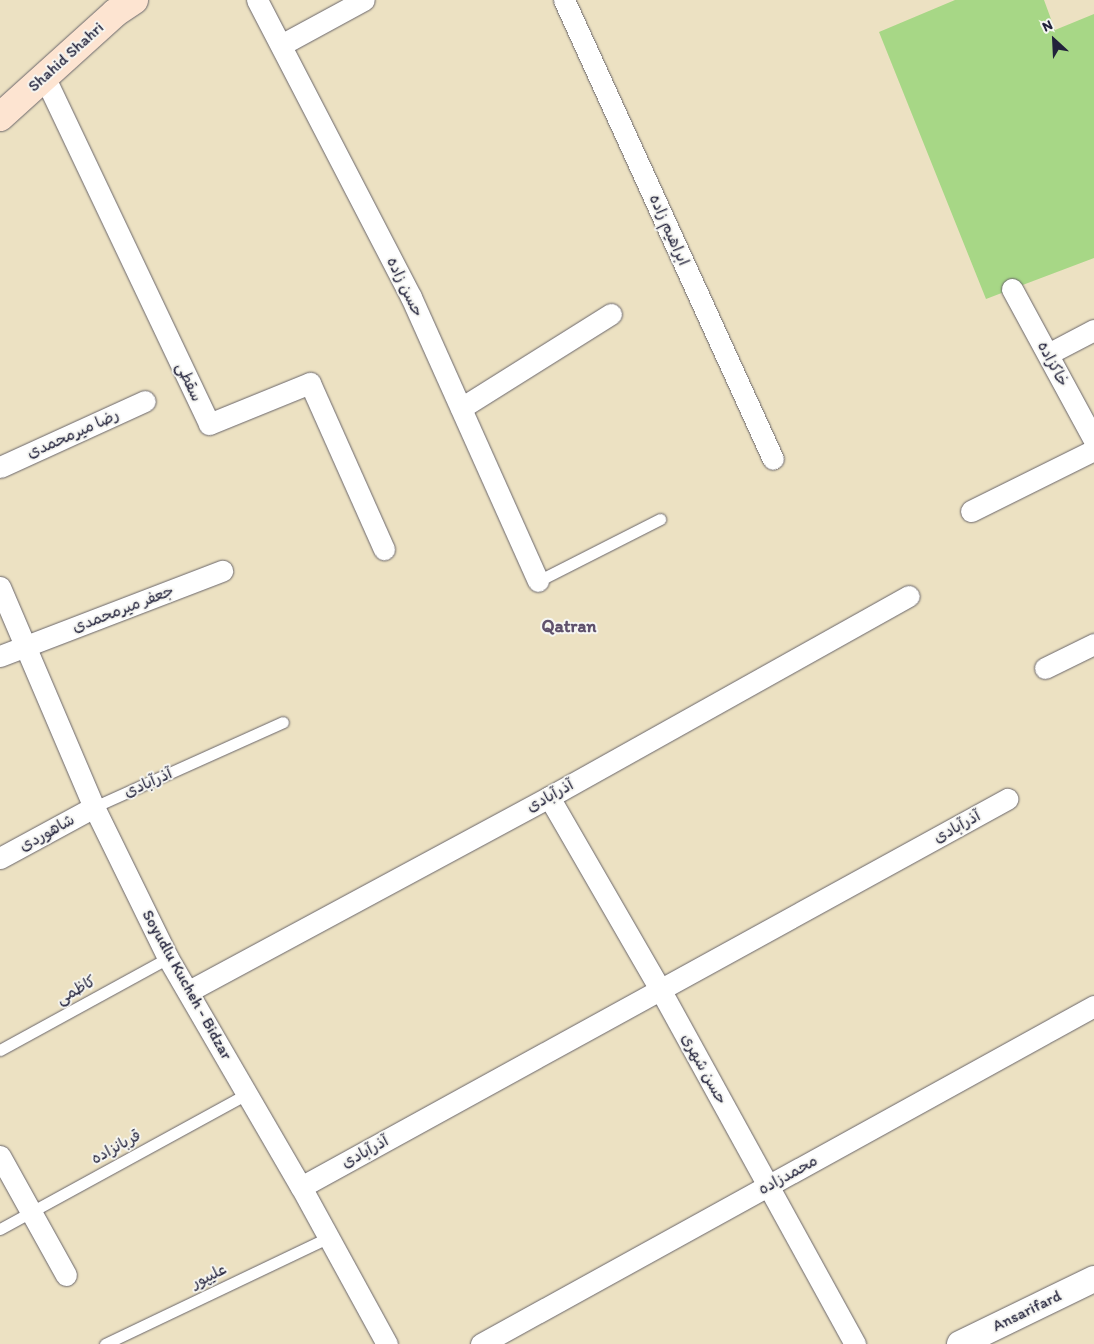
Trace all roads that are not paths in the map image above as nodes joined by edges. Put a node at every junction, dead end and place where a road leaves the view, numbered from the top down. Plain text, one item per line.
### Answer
1 (134, 0) edge
2 (258, 0) edge
3 (364, 0) edge
4 (564, 0) edge
5 (281, 45) junction
6 (44, 76) junction
7 (0, 117) edge
8 (1012, 289) dead end
9 (611, 314) dead end
10 (1094, 330) edge
11 (1048, 354) junction
12 (145, 401) dead end
13 (461, 408) junction
14 (1094, 440) edge
15 (1094, 450) edge
16 (773, 460) dead end
17 (0, 467) edge
18 (971, 511) dead end
19 (660, 519) dead end
20 (384, 549) dead end
21 (222, 571) dead end
22 (538, 582) joint
23 (0, 587) edge
24 (909, 596) dead end
25 (1094, 644) edge
26 (25, 647) junction
27 (0, 656) edge
28 (1045, 668) dead end
29 (283, 722) dead end
30 (549, 797) junction
31 (1007, 799) dead end
32 (94, 807) junction
33 (0, 858) edge
34 (168, 958) junction
35 (661, 990) junction
36 (189, 991) junction
37 (1094, 1006) edge
38 (0, 1050) edge
39 (248, 1093) junction
40 (0, 1156) edge
41 (301, 1186) junction
42 (768, 1186) junction
43 (31, 1212) junction
44 (0, 1229) edge
45 (328, 1238) junction
46 (66, 1276) dead end
47 (1093, 1281) edge
48 (104, 1344) edge
49 (387, 1344) edge
50 (481, 1344) edge
51 (854, 1344) edge
52 (960, 1344) edge

1 - 6 main road, Shahid Shahri
2 - 5 street, حسن زاده
3 - 5 street
4 - 16 street, ابراهیم زاده
5 - 13 street, حسن زاده
6 - 7 main road, Shahid Shahri
6 - 20 street, سقطی
8 - 11 street, خاکزاده
9 - 13 street
10 - 11 street
11 - 14 street, خاکزاده
12 - 17 street, رضا میرمحمدی
13 - 22 street, حسن زاده
15 - 18 street
19 - 22 lane
21 - 26 street, جعفر میرمحمدی
23 - 26 street, Soyudlu Kucheh - Bidzar
24 - 30 street, آذرآبادی
25 - 28 street
26 - 27 street, جعفر میرمحمدی
26 - 32 street, Soyudlu Kucheh - Bidzar
29 - 32 lane, آذرآبادی
30 - 35 street, حسن شهری
30 - 36 street, آذرآبادی
31 - 35 street, آذرآبادی
32 - 33 street, شاهوردی
32 - 34 street, Soyudlu Kucheh - Bidzar
34 - 36 street, Soyudlu Kucheh - Bidzar
34 - 38 lane, کاظمی
35 - 41 street, آذرآبادی
35 - 42 street, حسن شهری
36 - 39 street, Soyudlu Kucheh - Bidzar
37 - 42 street, محمدزاده
39 - 41 street, Soyudlu Kucheh - Bidzar
39 - 43 lane, قربانزاده
40 - 43 street
41 - 45 street, Soyudlu Kucheh - Bidzar
42 - 50 street, محمدزاده
42 - 51 street, حسن شهری
43 - 44 lane, قربانزاده
43 - 46 street
45 - 48 lane, علیپور
45 - 49 street, Soyudlu Kucheh - Bidzar
47 - 52 street, Ansarifard

